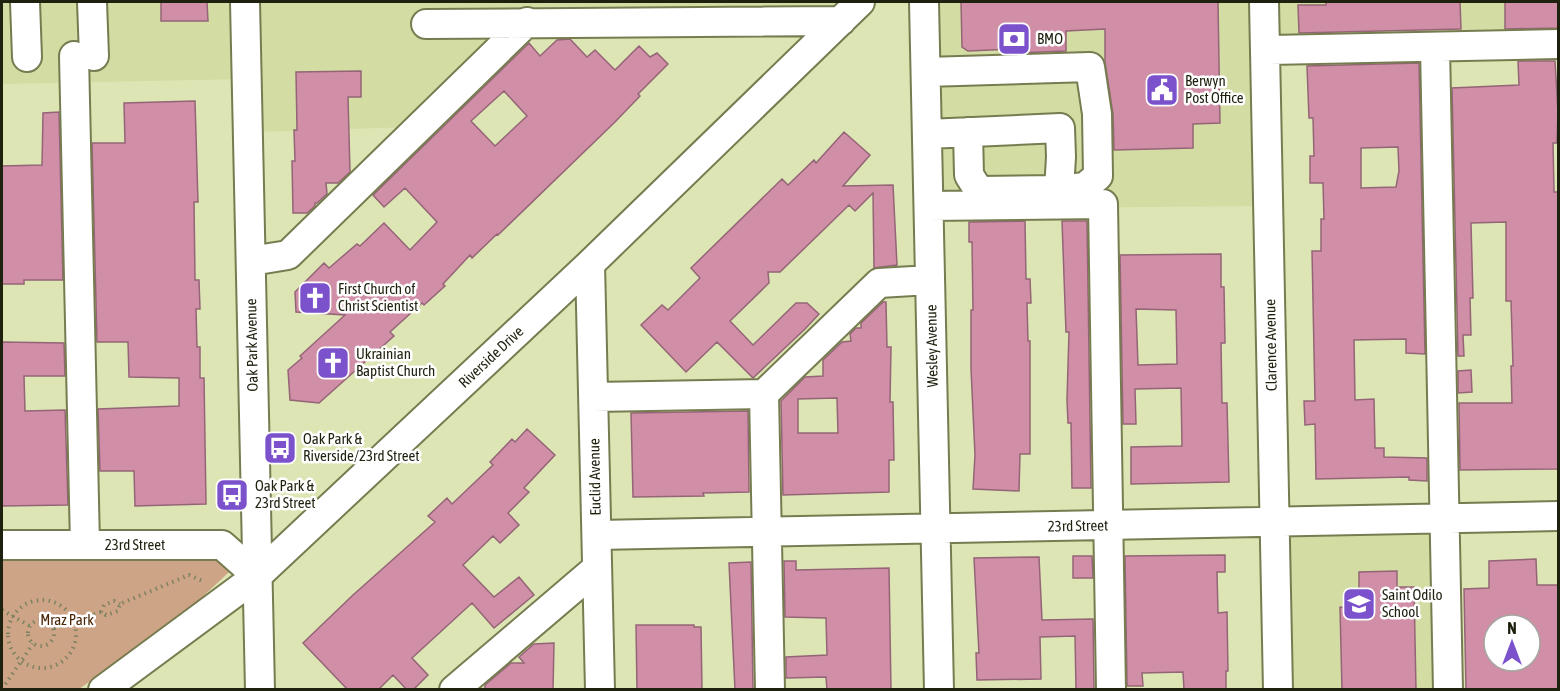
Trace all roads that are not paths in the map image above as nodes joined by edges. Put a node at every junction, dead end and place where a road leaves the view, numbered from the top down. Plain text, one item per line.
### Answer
1 (25, 2) edge
2 (92, 2) edge
3 (245, 2) edge
4 (757, 2) edge
5 (924, 2) edge
6 (1264, 2) edge
7 (850, 11) edge
8 (527, 22) junction
9 (790, 22) junction
10 (426, 24) dead end
11 (1558, 44) edge
12 (1435, 47) junction
13 (1265, 50) junction
14 (27, 57) dead end
15 (926, 72) junction
16 (968, 132) junction
17 (927, 134) junction
18 (1059, 197) junction
19 (979, 198) junction
20 (929, 206) junction
21 (251, 261) junction
22 (590, 264) junction
23 (930, 280) junction
24 (764, 394) junction
25 (594, 397) junction
26 (1558, 516) edge
27 (1445, 519) junction
28 (1275, 522) junction
29 (1108, 525) junction
30 (936, 529) junction
31 (767, 532) junction
32 (597, 535) junction
33 (2, 545) edge
34 (85, 545) junction
35 (597, 568) junction
36 (257, 576) junction
37 (102, 690) edge
38 (260, 690) edge
39 (453, 690) edge
40 (600, 690) edge
41 (770, 690) edge
42 (939, 690) edge
43 (1111, 690) edge
44 (1278, 690) edge
45 (1448, 690) edge

1 - 14 street
2 - 34 street
3 - 21 street, Oak Park Avenue
4 - 9 street
5 - 15 street, Wesley Avenue
6 - 13 street, Clarence Avenue
7 - 9 street
7 - 22 street, Riverside Drive
8 - 9 street
8 - 10 street
8 - 21 street
11 - 12 street
12 - 13 street
12 - 27 street
13 - 28 street, Clarence Avenue
15 - 17 street, Wesley Avenue
15 - 18 street
16 - 17 street
16 - 18 street
16 - 19 street
17 - 20 street, Wesley Avenue
18 - 19 street
18 - 29 street
19 - 20 street
20 - 23 street, Wesley Avenue
21 - 36 street, Oak Park Avenue
22 - 25 street, Euclid Avenue
22 - 36 street, Riverside Drive
23 - 24 street
23 - 30 street, Wesley Avenue
24 - 25 street
24 - 31 street
25 - 32 street, Euclid Avenue
26 - 27 street, 23rd Street
27 - 28 street, 23rd Street
27 - 45 street
28 - 29 street, 23rd Street
28 - 44 street, Clarence Avenue
29 - 30 street, 23rd Street
29 - 43 street
30 - 31 street, 23rd Street
30 - 42 street, Wesley Avenue
31 - 32 street, 23rd Street
31 - 41 street
32 - 35 street, Euclid Avenue
33 - 34 street, 23rd Street
34 - 36 street, 23rd Street
35 - 39 street
35 - 40 street, Euclid Avenue
36 - 37 street, Riverside Drive
36 - 38 street, Oak Park Avenue

